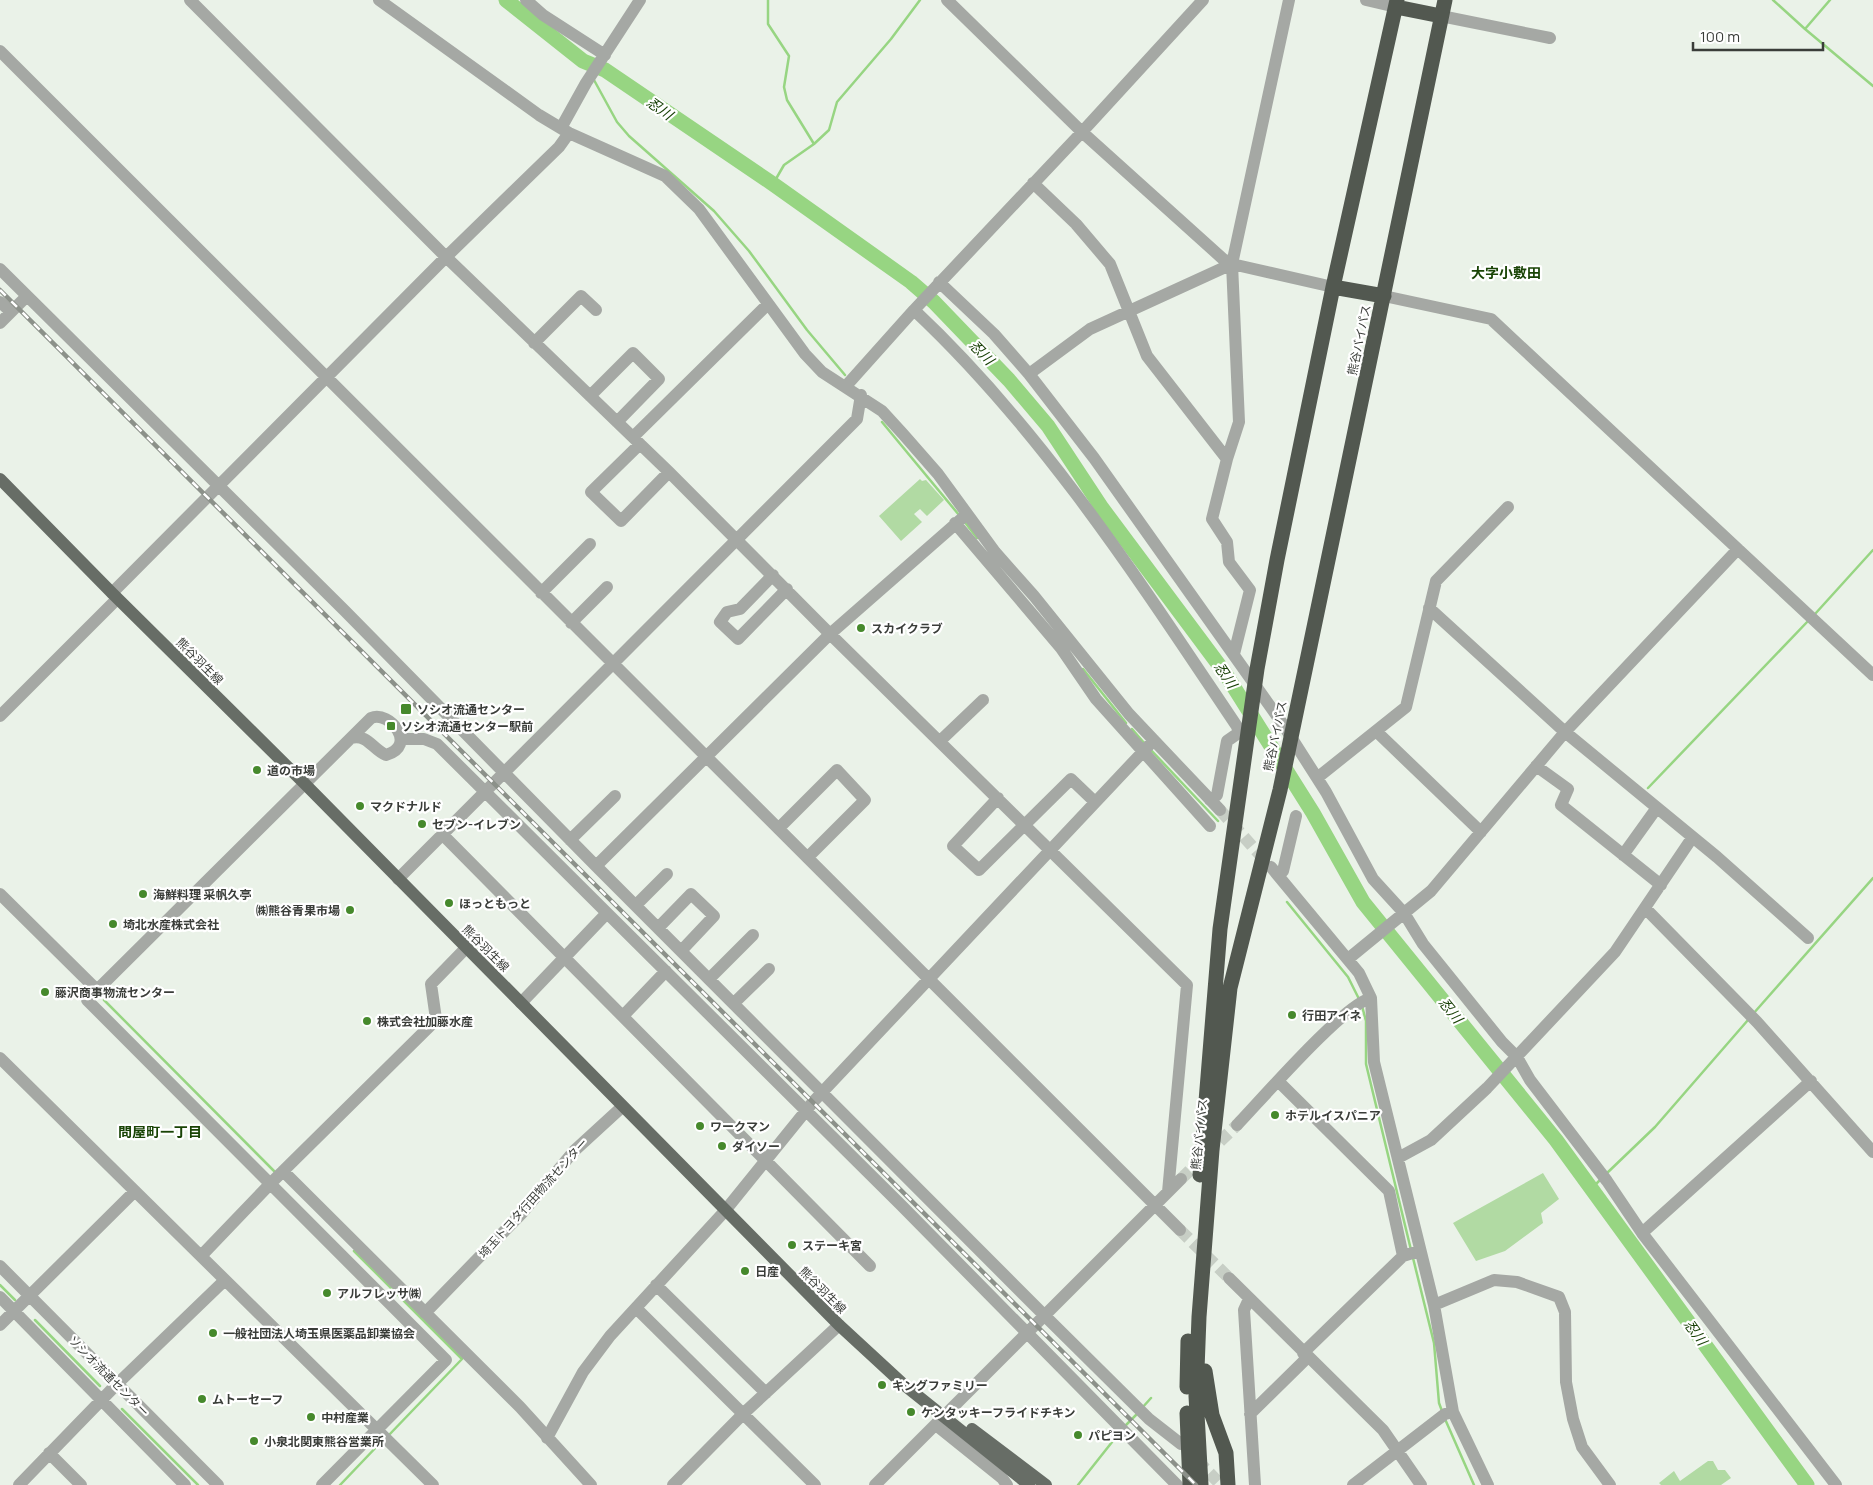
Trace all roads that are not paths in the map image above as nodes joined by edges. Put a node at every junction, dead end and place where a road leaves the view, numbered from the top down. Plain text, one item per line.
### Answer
1 (190, 0) edge
2 (379, 0) edge
3 (526, 0) edge
4 (640, 0) edge
5 (947, 0) edge
6 (1203, 0) edge
7 (1290, 0) edge
8 (1366, 0) edge
9 (1445, 0) edge
10 (1396, 4) edge
11 (1441, 16) junction
12 (1550, 38) dead end
13 (0, 51) edge
14 (603, 57) junction
15 (565, 130) junction
16 (1082, 132) junction
17 (1033, 183) junction
18 (446, 257) junction
19 (1232, 264) junction
20 (0, 269) edge
21 (939, 282) junction
22 (1333, 287) junction
23 (27, 296) junction
24 (1384, 296) junction
25 (0, 302) edge
26 (768, 304) junction
27 (596, 310) dead end
28 (914, 310) junction
29 (1127, 311) junction
30 (11, 312) junction
31 (0, 323) edge
32 (534, 343) junction
33 (1029, 374) junction
34 (327, 377) junction
35 (846, 386) junction
36 (861, 395) junction
37 (590, 396) junction
38 (617, 422) junction
39 (637, 440) junction
40 (1227, 459) junction
41 (669, 472) junction
42 (0, 479) edge
43 (218, 486) junction
44 (1508, 507) dead end
45 (961, 519) junction
46 (738, 540) junction
47 (590, 544) dead end
48 (1738, 549) junction
49 (773, 576) junction
50 (607, 586) dead end
51 (787, 589) junction
52 (541, 593) junction
53 (114, 596) junction
54 (1429, 608) junction
55 (571, 623) junction
56 (830, 634) junction
57 (1234, 654) junction
58 (612, 664) junction
59 (1873, 675) edge
60 (983, 700) dead end
61 (0, 716) edge
62 (1377, 732) junction
63 (1565, 732) junction
64 (352, 738) junction
65 (402, 739) junction
66 (940, 742) junction
67 (1148, 745) junction
68 (708, 758) junction
69 (1536, 766) junction
70 (504, 774) junction
71 (1317, 778) junction
72 (305, 784) junction
73 (486, 792) junction
74 (615, 796) dead end
75 (998, 798) junction
76 (1210, 800) junction
77 (1095, 802) junction
78 (1656, 809) junction
79 (1220, 810) tunnel mouth
80 (1296, 816) dead end
81 (1025, 824) junction
82 (1210, 826) dead end
83 (779, 828) junction
84 (1481, 832) junction
85 (442, 834) junction
86 (1692, 838) junction
87 (570, 840) junction
88 (1051, 850) junction
89 (1623, 855) junction
90 (808, 857) junction
91 (596, 866) junction
92 (667, 874) dead end
93 (398, 879) junction
94 (1661, 885) junction
95 (0, 894) edge
96 (636, 906) junction
97 (1645, 908) junction
98 (607, 913) junction
99 (1401, 915) junction
100 (658, 928) junction
101 (752, 935) dead end
102 (1808, 938) dead end
103 (466, 948) junction
104 (681, 951) junction
105 (563, 958) junction
106 (1348, 959) junction
107 (769, 969) dead end
108 (666, 971) junction
109 (709, 979) junction
110 (928, 980) junction
111 (1366, 999) junction
112 (87, 1000) dead end
113 (521, 1003) junction
114 (734, 1004) junction
115 (623, 1016) junction
116 (0, 1058) edge
117 (1515, 1059) junction
118 (1811, 1081) junction
119 (1278, 1082) junction
120 (822, 1092) junction
121 (622, 1107) junction
122 (806, 1111) junction
123 (1237, 1124) tunnel mouth
124 (1873, 1152) edge
125 (1398, 1158) junction
126 (766, 1160) junction
127 (283, 1171) junction
128 (1181, 1179) tunnel mouth
129 (271, 1183) junction
130 (135, 1191) junction
131 (1168, 1192) junction
132 (1156, 1206) junction
133 (724, 1212) junction
134 (1180, 1230) tunnel mouth
135 (1642, 1233) junction
136 (1411, 1253) junction
137 (201, 1256) junction
138 (0, 1266) edge
139 (870, 1266) dead end
140 (1229, 1278) tunnel mouth
141 (225, 1280) junction
142 (656, 1284) junction
143 (30, 1296) junction
144 (0, 1298) edge
145 (1249, 1299) junction
146 (1434, 1305) junction
147 (636, 1308) junction
148 (14, 1312) junction
149 (425, 1313) junction
150 (1045, 1316) junction
151 (1199, 1317) junction
152 (0, 1325) edge
153 (838, 1326) junction
154 (1027, 1333) junction
155 (1305, 1355) junction
156 (116, 1385) junction
157 (766, 1393) junction
158 (101, 1400) junction
159 (1453, 1412) junction
160 (744, 1414) junction
161 (1250, 1414) junction
162 (943, 1419) junction
163 (377, 1429) junction
164 (547, 1438) junction
165 (1181, 1444) dead end
166 (1397, 1449) junction
167 (49, 1454) junction
168 (1200, 1478) tunnel mouth
169 (19, 1485) edge
170 (81, 1485) edge
171 (185, 1485) edge
172 (218, 1485) edge
173 (322, 1485) edge
174 (433, 1485) edge
175 (591, 1485) edge
176 (673, 1485) edge
177 (815, 1485) edge
178 (875, 1485) edge
179 (1007, 1485) edge
180 (1029, 1485) edge
181 (1046, 1485) edge
182 (1177, 1485) edge
183 (1190, 1485) edge
184 (1228, 1485) edge
185 (1255, 1485) edge
186 (1352, 1485) edge
187 (1422, 1485) edge
188 (1488, 1485) edge
189 (1610, 1485) edge
190 (1836, 1485) edge

1 - 18 street
2 - 15 street
3 - 14 street
4 - 14 street
5 - 16 street
6 - 16 street
7 - 19 street
8 - 10 street
9 - 11 highway, 熊谷バイパス
10 - 11 highway
10 - 22 highway, 熊谷バイパス
11 - 12 street
11 - 24 highway, 熊谷バイパス
13 - 34 street
14 - 15 street
15 - 18 street
15 - 26 street
16 - 17 street
16 - 19 street
17 - 21 street
17 - 29 street
18 - 32 street
18 - 34 street
19 - 22 street
19 - 29 street
19 - 40 street
20 - 23 street
21 - 28 street
21 - 33 street
22 - 24 highway
22 - 183 highway, 熊谷バイパス
23 - 30 street
23 - 43 street
24 - 48 street
24 - 151 highway, 熊谷バイパス
25 - 30 street
26 - 35 street
26 - 39 street
27 - 32 street
28 - 35 street
28 - 76 street
29 - 33 street
29 - 40 street
30 - 31 street
32 - 37 street
33 - 57 street
34 - 43 street
34 - 52 street
35 - 36 street
36 - 45 street
36 - 46 street
37 - 38 street
37 - 38 street
38 - 39 street
39 - 41 street
39 - 41 street
40 - 57 street
41 - 46 street
42 - 53 main road, 熊谷羽生線
43 - 53 street
43 - 70 street
44 - 54 street
45 - 56 street
45 - 67 street
46 - 49 street
46 - 58 street
47 - 52 street
48 - 59 street
48 - 63 street
49 - 51 street
49 - 51 street
50 - 55 street
51 - 56 street
52 - 55 street
53 - 61 street
53 - 72 main road, 熊谷羽生線
54 - 62 street
54 - 63 street
55 - 58 street
56 - 66 street
56 - 68 street
57 - 71 street
58 - 68 street
58 - 70 street
60 - 66 street
62 - 71 street
62 - 84 street
63 - 69 street
63 - 78 street
64 - 65 street
64 - 65 street
64 - 72 street
65 - 73 street
66 - 75 street
67 - 76 street
67 - 77 street
67 - 82 street
68 - 83 street
68 - 91 street
69 - 84 street
69 - 89 street
70 - 73 street
70 - 87 street
71 - 99 street
72 - 93 main road, 熊谷羽生線
72 - 95 street
73 - 85 street
73 - 98 street
74 - 87 street
75 - 81 street
75 - 81 street
76 - 79 street
77 - 81 street
77 - 88 street
78 - 86 street
78 - 89 street
80 - 106 street
81 - 88 street
83 - 90 street
83 - 90 street
84 - 99 street
85 - 93 street
85 - 105 street
86 - 94 street
86 - 102 street
87 - 91 street
88 - 110 street
88 - 131 street
89 - 94 street
90 - 110 street
91 - 96 street
92 - 96 street
93 - 103 main road, 熊谷羽生線
94 - 97 street
96 - 100 street
97 - 117 street
97 - 118 street
98 - 105 street
98 - 108 street
99 - 106 street
99 - 117 street
100 - 104 street
100 - 104 street
101 - 109 street
103 - 113 main road, 熊谷羽生線
103 - 127 street
104 - 109 street
105 - 113 street
105 - 115 street
106 - 111 street
107 - 114 street
108 - 115 street
108 - 122 street
109 - 114 street
110 - 120 street
110 - 132 street
111 - 119 street
111 - 125 street
112 - 129 street
113 - 121 main road, 熊谷羽生線
114 - 120 street
115 - 126 street
116 - 130 street
117 - 125 street
117 - 135 street
118 - 124 street
118 - 135 street
119 - 123 street
119 - 136 street
120 - 122 street
120 - 150 street
121 - 133 main road, 熊谷羽生線
121 - 149 street, 埼玉トヨタ行田物流センター
122 - 126 street
122 - 154 street
125 - 136 street
126 - 133 street
126 - 139 street
127 - 129 street
127 - 149 street
128 - 131 street
129 - 137 street
129 - 163 street
130 - 137 street
130 - 143 street
131 - 132 street
132 - 134 street
132 - 150 street
133 - 142 street
133 - 153 main road, 熊谷羽生線
135 - 190 street
136 - 146 street
136 - 155 street
137 - 141 street
138 - 143 street, ソシオ流通センター
140 - 145 street
141 - 156 street
141 - 163 street
142 - 147 street
142 - 157 street
143 - 148 street
143 - 156 street, ソシオ流通センター
144 - 148 street
145 - 155 street
145 - 161 street
146 - 159 street
146 - 189 street
147 - 160 street
147 - 164 street
148 - 152 street
148 - 158 street
149 - 164 street
150 - 154 street
150 - 165 street
151 - 168 highway, 熊谷バイパス
151 - 184 highway
153 - 157 street
153 - 162 main road, 熊谷羽生線
154 - 162 street
154 - 182 street
155 - 161 street
155 - 166 street
156 - 158 street
156 - 172 street, ソシオ流通センター
157 - 160 street
158 - 167 street
158 - 171 street
159 - 166 street
159 - 188 street
160 - 176 street
160 - 177 street
161 - 185 street
162 - 178 street
162 - 179 street
162 - 180 main road, 熊谷羽生線
162 - 181 main road, 熊谷羽生線
163 - 173 street
163 - 174 street
164 - 175 street
166 - 186 street
166 - 187 street
167 - 169 street
167 - 170 street

